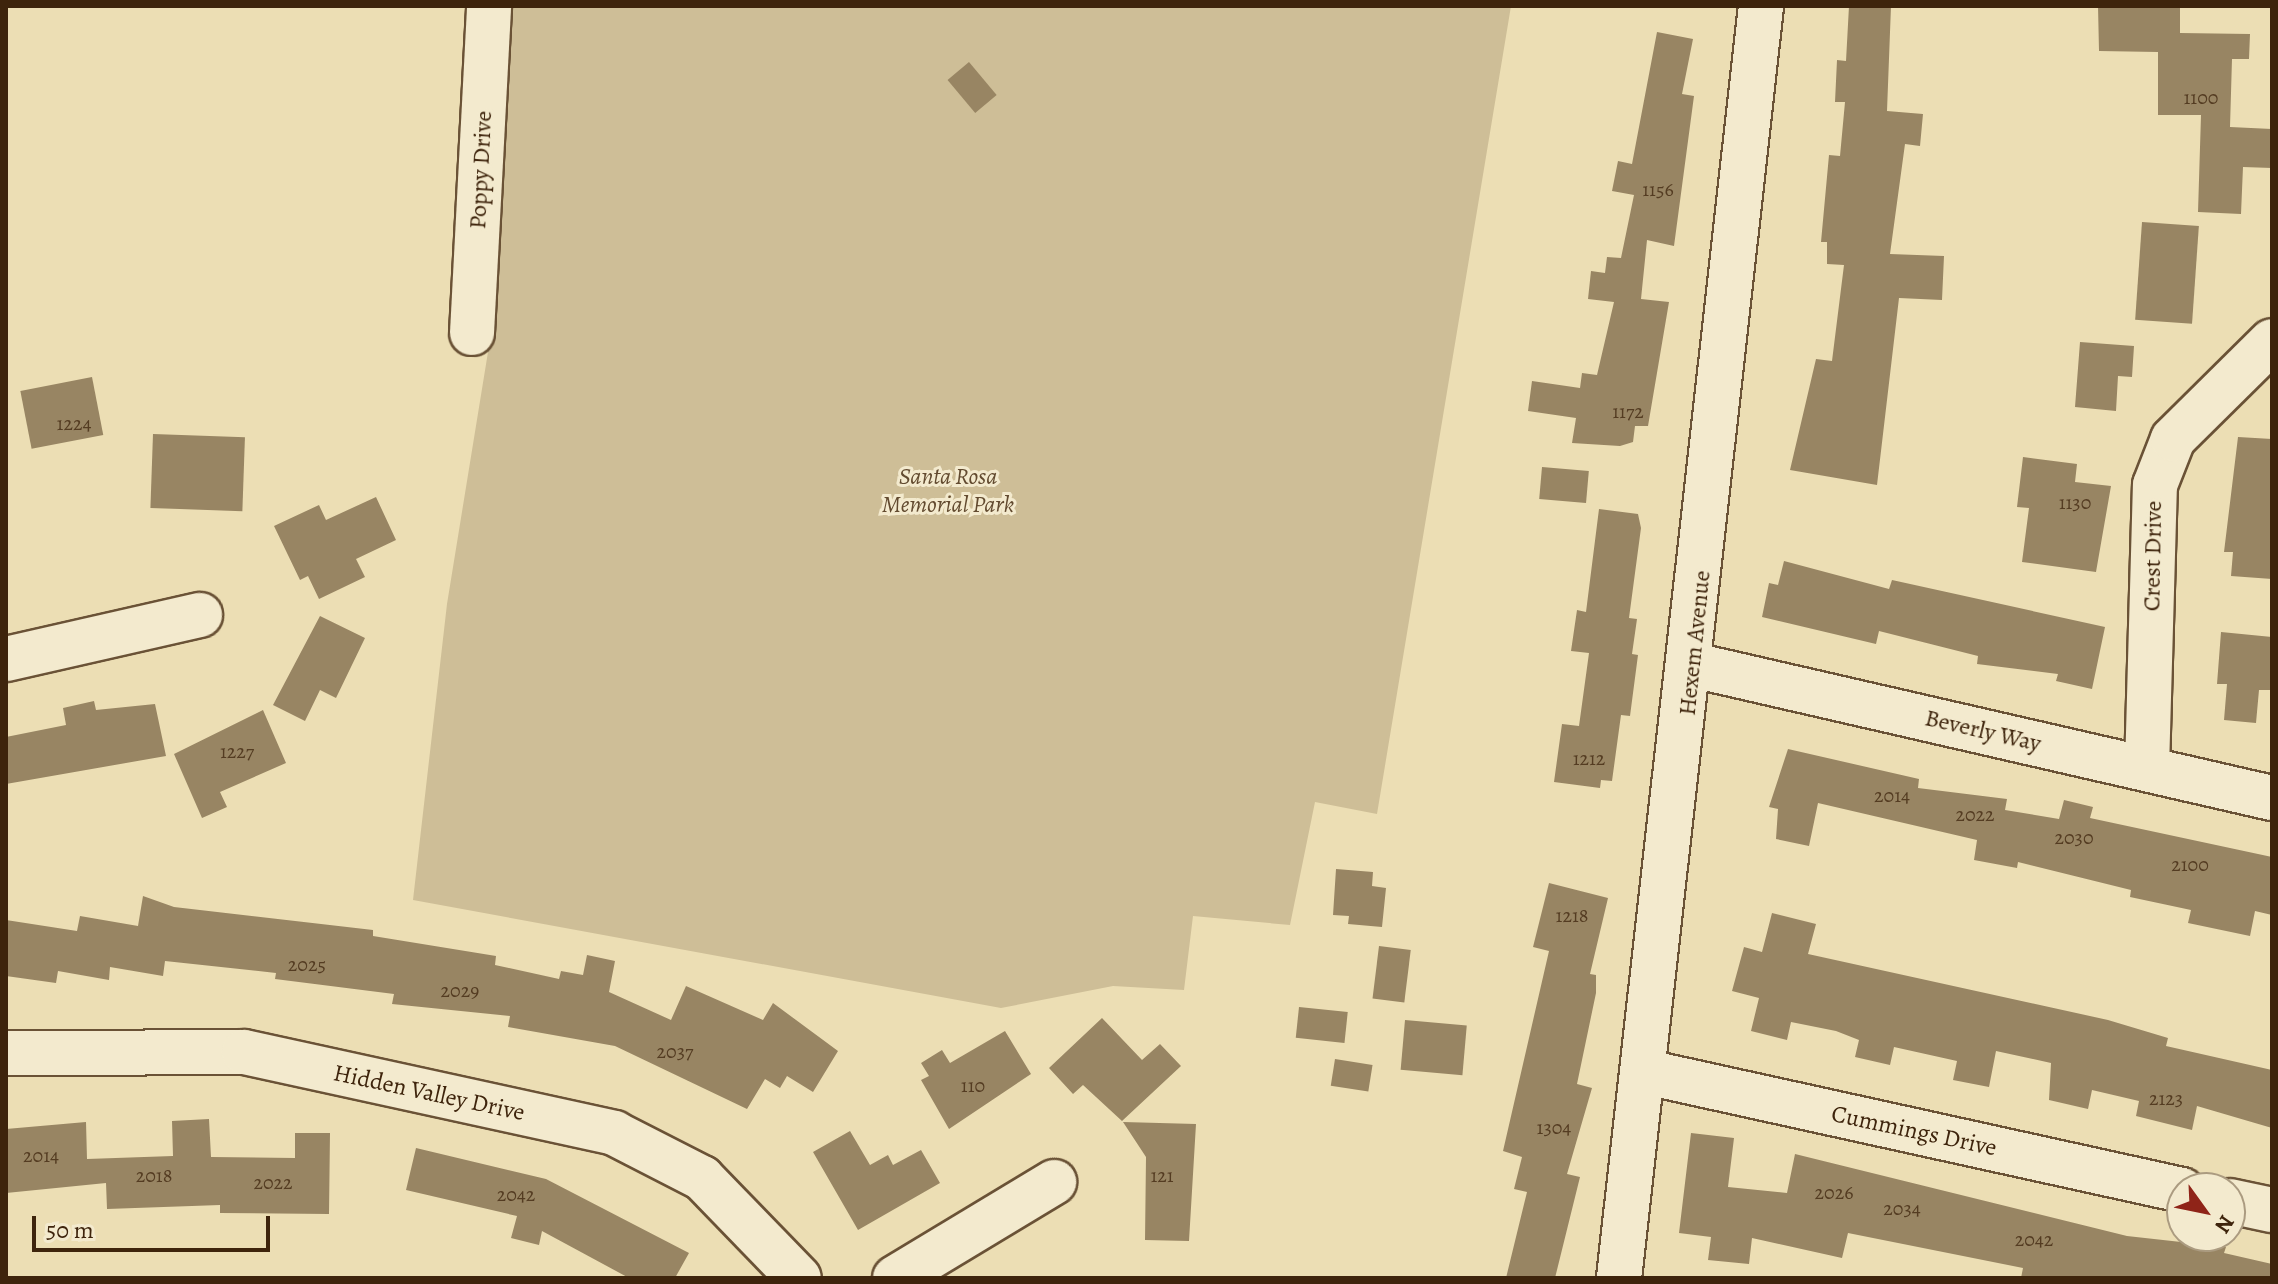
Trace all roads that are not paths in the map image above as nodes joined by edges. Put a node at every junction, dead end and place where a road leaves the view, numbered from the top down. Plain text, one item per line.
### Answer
1 (489, 6) edge
2 (1761, 6) edge
3 (472, 333) dead end
4 (2272, 341) edge
5 (200, 615) dead end
6 (6, 659) edge
7 (1693, 665) junction
8 (2147, 769) junction
9 (2272, 798) edge
10 (6, 1053) edge
11 (1646, 1072) junction
12 (1054, 1182) dead end
13 (2166, 1186) edge
14 (2246, 1204) edge
15 (2272, 1210) edge
16 (799, 1278) edge
17 (895, 1278) edge
18 (1619, 1278) edge

1 - 3 street, Poppy Drive
2 - 7 street, Hexem Avenue
4 - 8 street, Crest Drive
5 - 6 street
7 - 8 street, Beverly Way
7 - 11 street, Hexem Avenue
8 - 9 street, Beverly Way
10 - 16 street, Hidden Valley Drive
11 - 13 street, Cummings Drive
11 - 18 street, Hexem Avenue
12 - 17 street
14 - 15 street

